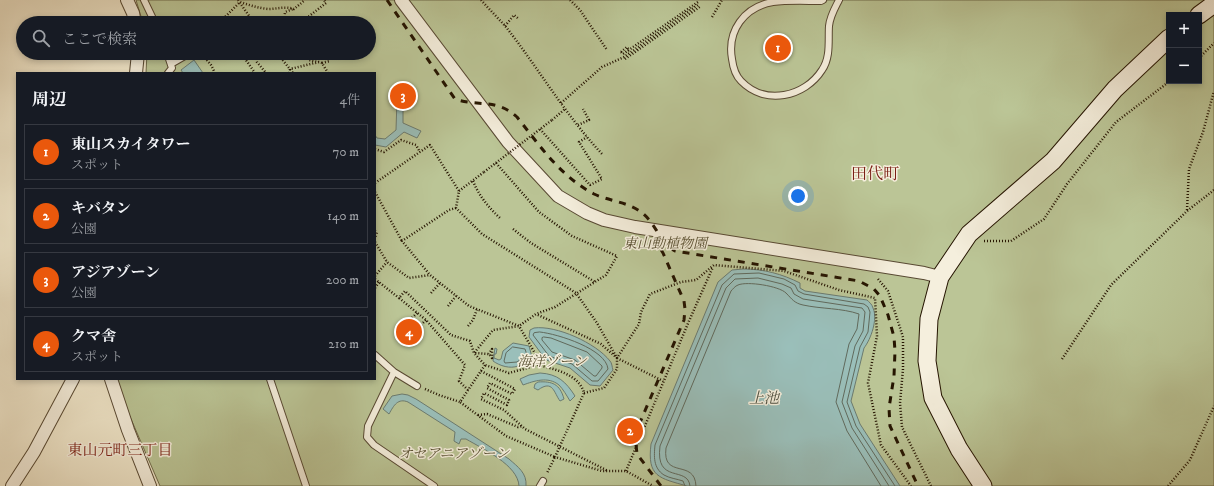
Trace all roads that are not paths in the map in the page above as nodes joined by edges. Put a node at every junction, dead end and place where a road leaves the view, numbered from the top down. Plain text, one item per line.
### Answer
1 (127, 0) edge
2 (144, 0) edge
3 (401, 0) edge
4 (823, 0) edge
5 (839, 0) edge
6 (1214, 4) edge
7 (1202, 13) edge
8 (134, 16) edge
9 (152, 16) edge
10 (1166, 41) edge
11 (137, 60) edge
12 (170, 60) edge
13 (178, 60) edge
14 (171, 64) junction
15 (136, 72) edge
16 (169, 72) edge
17 (940, 277) junction
18 (376, 356) edge
19 (394, 372) junction
20 (72, 380) edge
21 (111, 380) edge
22 (270, 380) edge
23 (417, 386) road end
24 (12, 486) edge
25 (150, 486) edge
26 (306, 486) edge
27 (434, 486) edge
28 (983, 486) edge

1 - 8 street
2 - 9 lane
3 - 17 street
4 - 5 lane
6 - 7 street
10 - 17 street
11 - 15 street
12 - 14 lane
13 - 14 lane
14 - 16 lane
17 - 28 street
18 - 19 lane
19 - 23 lane
19 - 27 lane
20 - 24 street
21 - 25 street
22 - 26 lane

